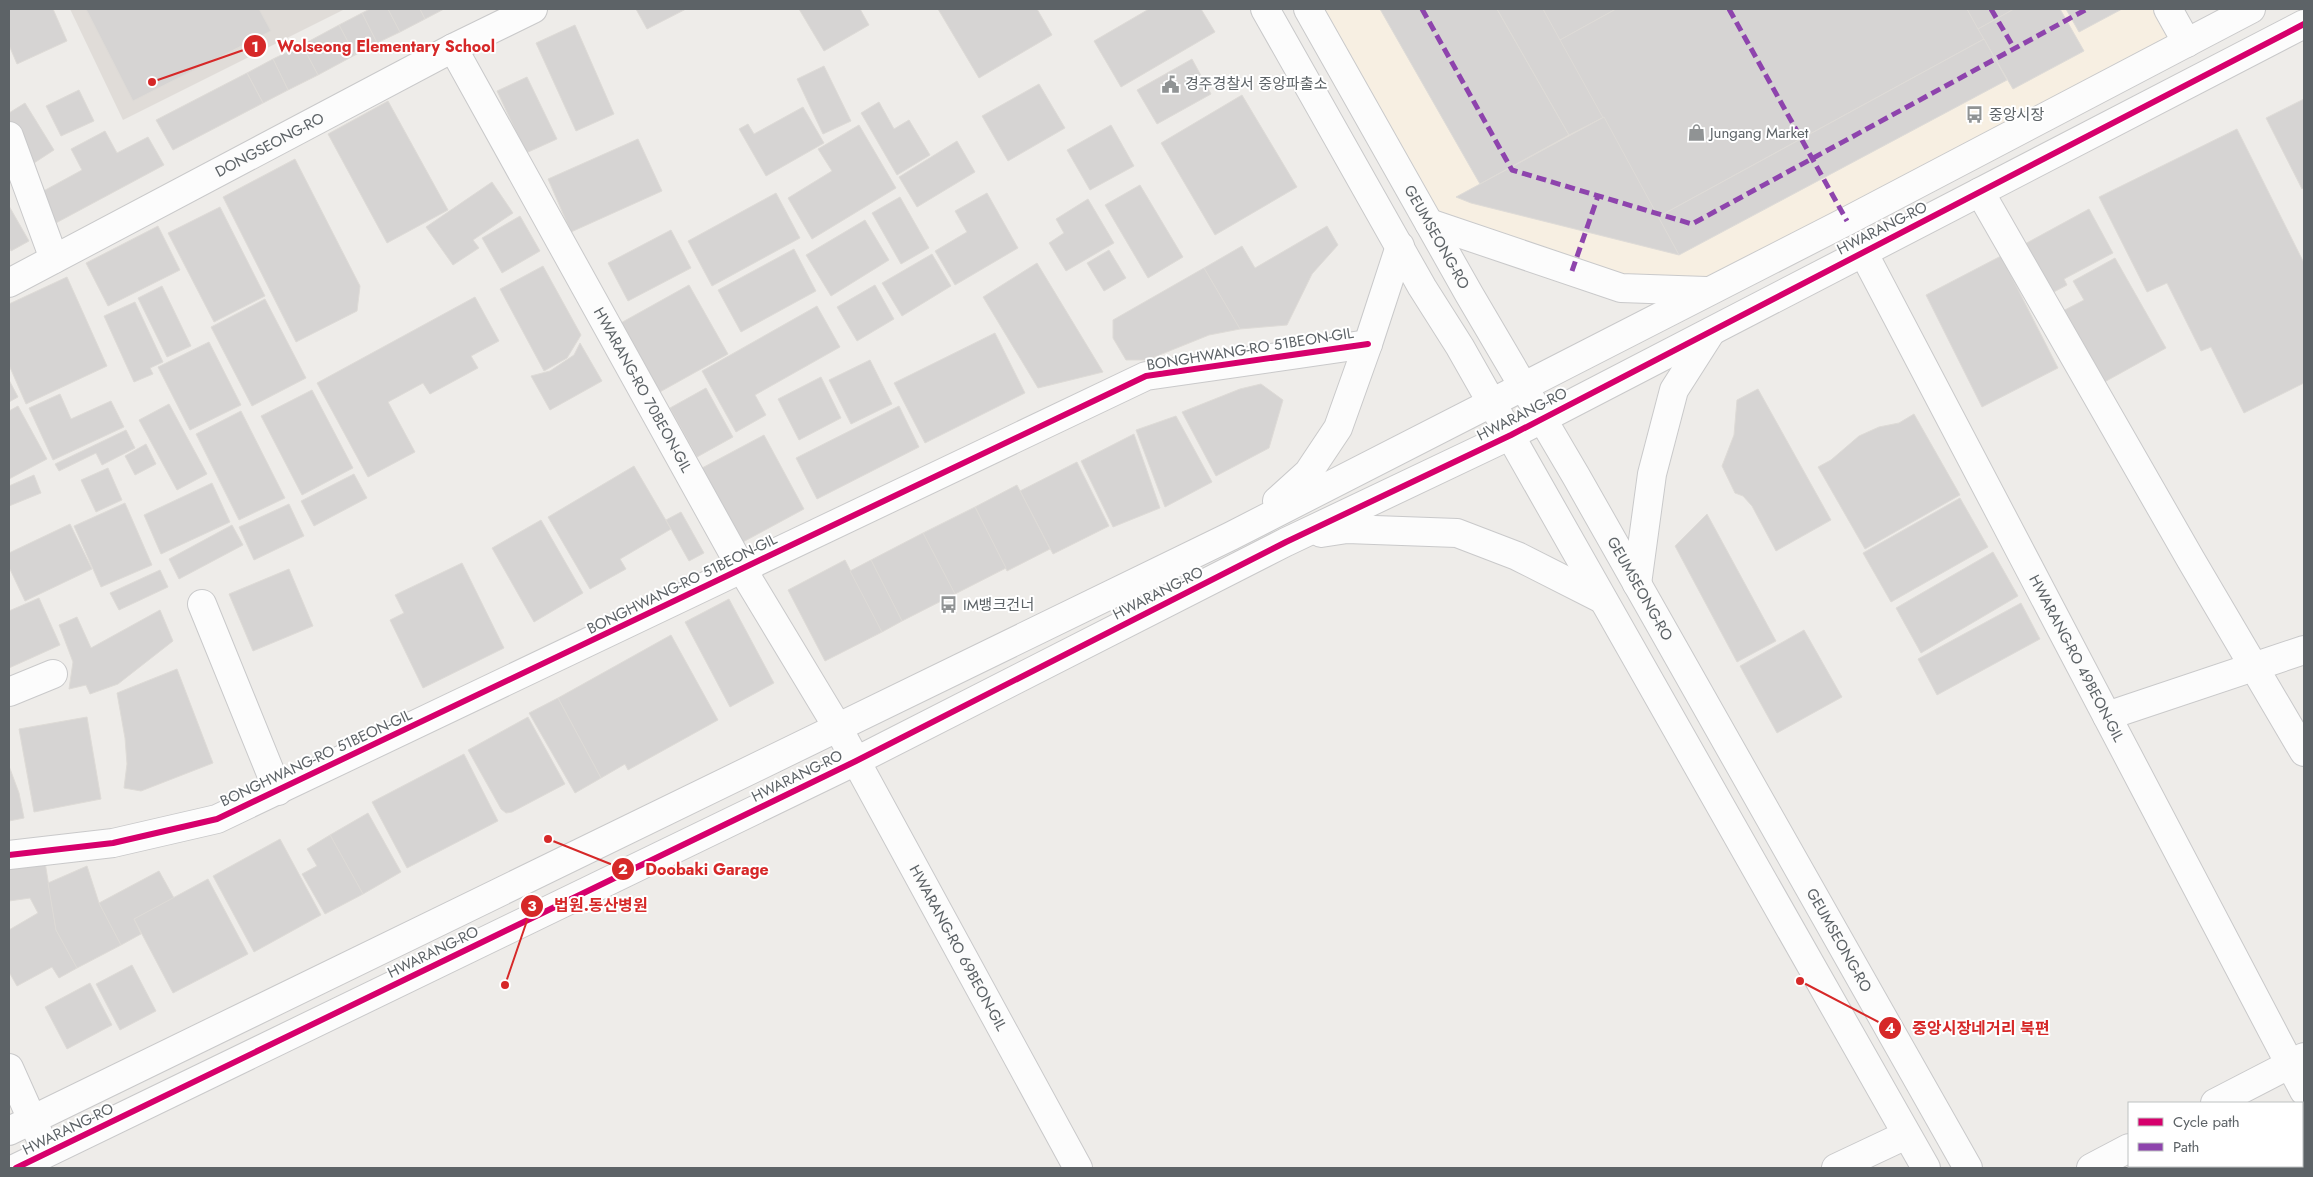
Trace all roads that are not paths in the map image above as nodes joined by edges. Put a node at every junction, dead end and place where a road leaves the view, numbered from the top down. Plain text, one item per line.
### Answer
1 (533, 9) edge
2 (1265, 9) edge
3 (1308, 9) edge
4 (2168, 9) edge
5 (2251, 9) edge
6 (2304, 24) edge
7 (2187, 43) junction
8 (453, 48) junction
9 (9, 136) edge
10 (1980, 192) junction
11 (1429, 223) junction
12 (1400, 246) junction
13 (1863, 252) junction
14 (54, 259) junction
15 (9, 283) edge
16 (1710, 291) junction
17 (1712, 331) junction
18 (1368, 344) junction
19 (1524, 386) junction
20 (1491, 403) junction
21 (1543, 418) junction
22 (1511, 436) junction
23 (1247, 528) junction
24 (1286, 542) junction
25 (742, 569) junction
26 (1637, 584) junction
27 (1602, 599) junction
28 (202, 604) dead end
29 (2304, 650) edge
30 (2253, 666) junction
31 (53, 674) dead end
32 (9, 692) edge
33 (2107, 716) junction
34 (838, 728) junction
35 (2304, 752) edge
36 (856, 761) junction
37 (278, 791) junction
38 (9, 856) edge
39 (2297, 1061) edge
40 (9, 1068) edge
41 (2304, 1090) edge
42 (2217, 1102) edge
43 (20, 1125) edge
44 (1906, 1135) junction
45 (2128, 1149) edge
46 (51, 1160) edge
47 (16, 1168) edge
48 (1078, 1168) edge
49 (1836, 1168) edge
50 (1926, 1168) edge
51 (1954, 1168) edge
52 (1968, 1168) edge
53 (2091, 1168) edge

1 - 8 street, DONGSEONG-RO
2 - 12 street
3 - 11 street, GEUMSEONG-RO
4 - 7 street
5 - 7 street, HWARANG-RO
6 - 10 street, HWARANG-RO
7 - 16 street, HWARANG-RO
8 - 14 street, DONGSEONG-RO
8 - 25 street, HWARANG-RO 70BEON-GIL
9 - 14 street
10 - 13 street, HWARANG-RO
10 - 30 street
11 - 16 street
11 - 19 street, GEUMSEONG-RO
12 - 18 street
12 - 20 street
13 - 17 street, HWARANG-RO
13 - 33 street, HWARANG-RO 49BEON-GIL
14 - 15 street, DONGSEONG-RO
16 - 19 street, HWARANG-RO
17 - 21 street, HWARANG-RO
17 - 26 street
18 - 23 street
18 - 25 street, BONGHWANG-RO 51BEON-GIL
19 - 20 street, HWARANG-RO
19 - 21 street, GEUMSEONG-RO
20 - 22 street
20 - 23 street, HWARANG-RO
21 - 22 street, HWARANG-RO
21 - 26 street, GEUMSEONG-RO
22 - 24 street, HWARANG-RO
22 - 27 street
23 - 34 street, HWARANG-RO
24 - 27 street
24 - 36 street, HWARANG-RO
25 - 34 street, HWARANG-RO 70BEON-GIL
25 - 37 street, BONGHWANG-RO 51BEON-GIL
26 - 52 street, GEUMSEONG-RO
27 - 44 street
28 - 37 street
29 - 30 street
30 - 33 street
30 - 35 street
31 - 32 street
33 - 39 street, HWARANG-RO 49BEON-GIL
34 - 36 street, HWARANG-RO 69BEON-GIL
34 - 43 street, HWARANG-RO
36 - 46 street, HWARANG-RO
36 - 48 street, HWARANG-RO 69BEON-GIL
37 - 38 street, BONGHWANG-RO 51BEON-GIL
39 - 41 street, HWARANG-RO 49BEON-GIL
39 - 42 street
40 - 43 street
43 - 46 street
44 - 49 street
44 - 50 street
44 - 51 street
45 - 53 street
46 - 47 street, HWARANG-RO

